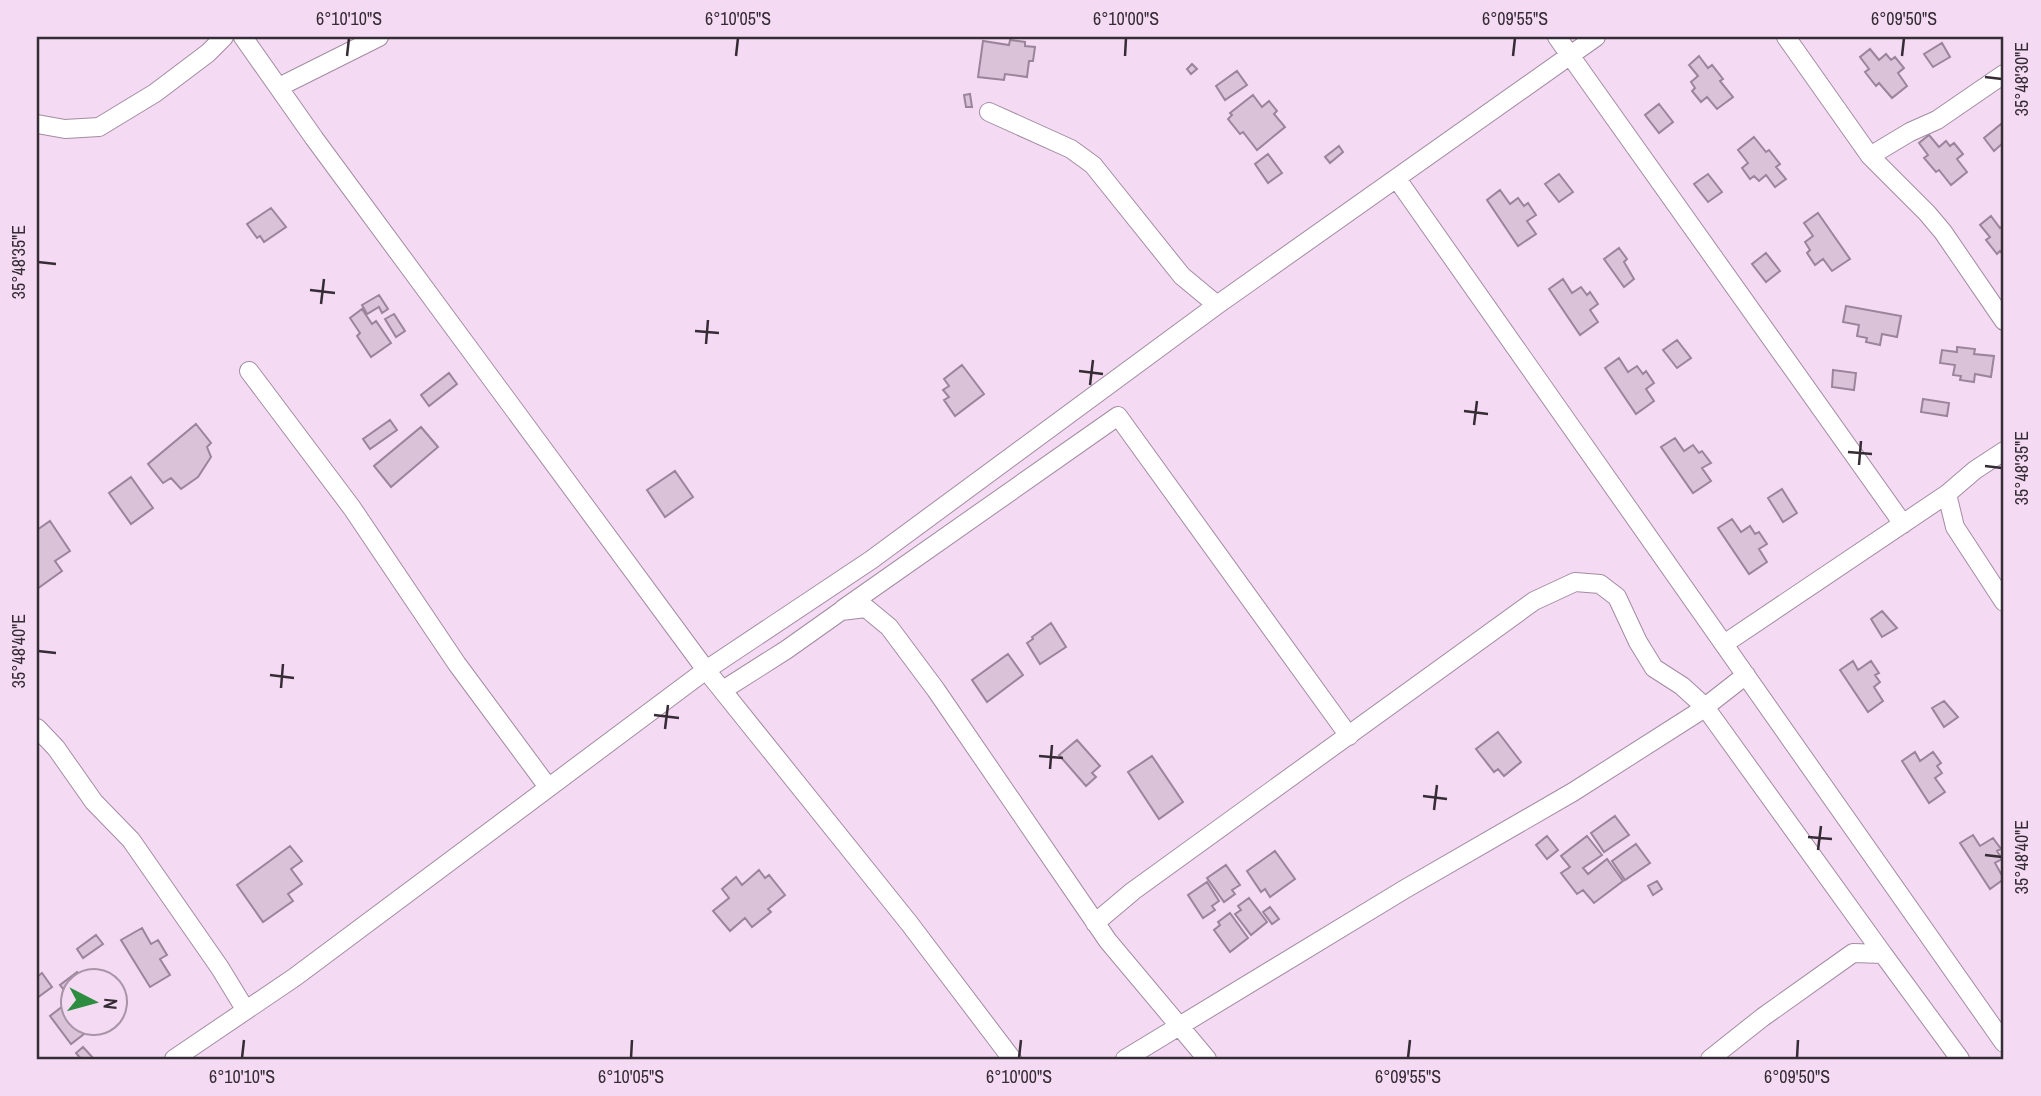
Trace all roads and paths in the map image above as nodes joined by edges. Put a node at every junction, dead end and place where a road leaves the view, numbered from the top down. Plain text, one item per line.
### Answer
1 (224, 37) edge
2 (243, 37) edge
3 (379, 37) edge
4 (1557, 37) edge
5 (1596, 37) edge
6 (1786, 37) edge
7 (1571, 55) junction
8 (2004, 74) edge
9 (279, 88) junction
10 (989, 112) dead end
11 (37, 124) edge
12 (1870, 156) junction
13 (1397, 179) junction
14 (1217, 305) junction
15 (2004, 321) edge
16 (249, 371) dead end
17 (2004, 451) edge
18 (1947, 494) junction
19 (1903, 524) junction
20 (2004, 602) edge
21 (841, 611) junction
22 (1724, 644) junction
23 (706, 670) junction
24 (1746, 675) junction
25 (723, 690) junction
26 (1705, 707) junction
27 (37, 728) edge
28 (1349, 736) junction
29 (548, 788) junction
30 (1096, 923) junction
31 (1861, 925) junction
32 (1853, 953) junction
33 (1883, 954) junction
34 (245, 1009) junction
35 (1181, 1027) junction
36 (2004, 1042) edge
37 (174, 1059) edge
38 (1012, 1059) edge
39 (1125, 1059) edge
40 (1207, 1059) edge
41 (1710, 1059) edge
42 (1960, 1059) edge

1 - 11 street
2 - 9 street
3 - 9 street
4 - 7 street
5 - 7 street
6 - 12 street
7 - 13 street
7 - 19 street
8 - 12 street
9 - 23 street
10 - 14 street
12 - 15 street
13 - 14 street
13 - 22 street
14 - 23 street
16 - 29 street
17 - 18 street
18 - 19 street
18 - 20 street
19 - 22 street
21 - 25 street
21 - 28 street
21 - 30 street
22 - 24 street
23 - 25 street
23 - 29 street
24 - 26 street
24 - 36 street
25 - 38 street
26 - 28 street
26 - 31 street
26 - 35 street
27 - 34 street
28 - 30 street
29 - 34 street
30 - 35 street
31 - 32 street
31 - 33 street
32 - 33 street
32 - 41 street
33 - 42 street
34 - 37 street
35 - 39 street
35 - 40 street

